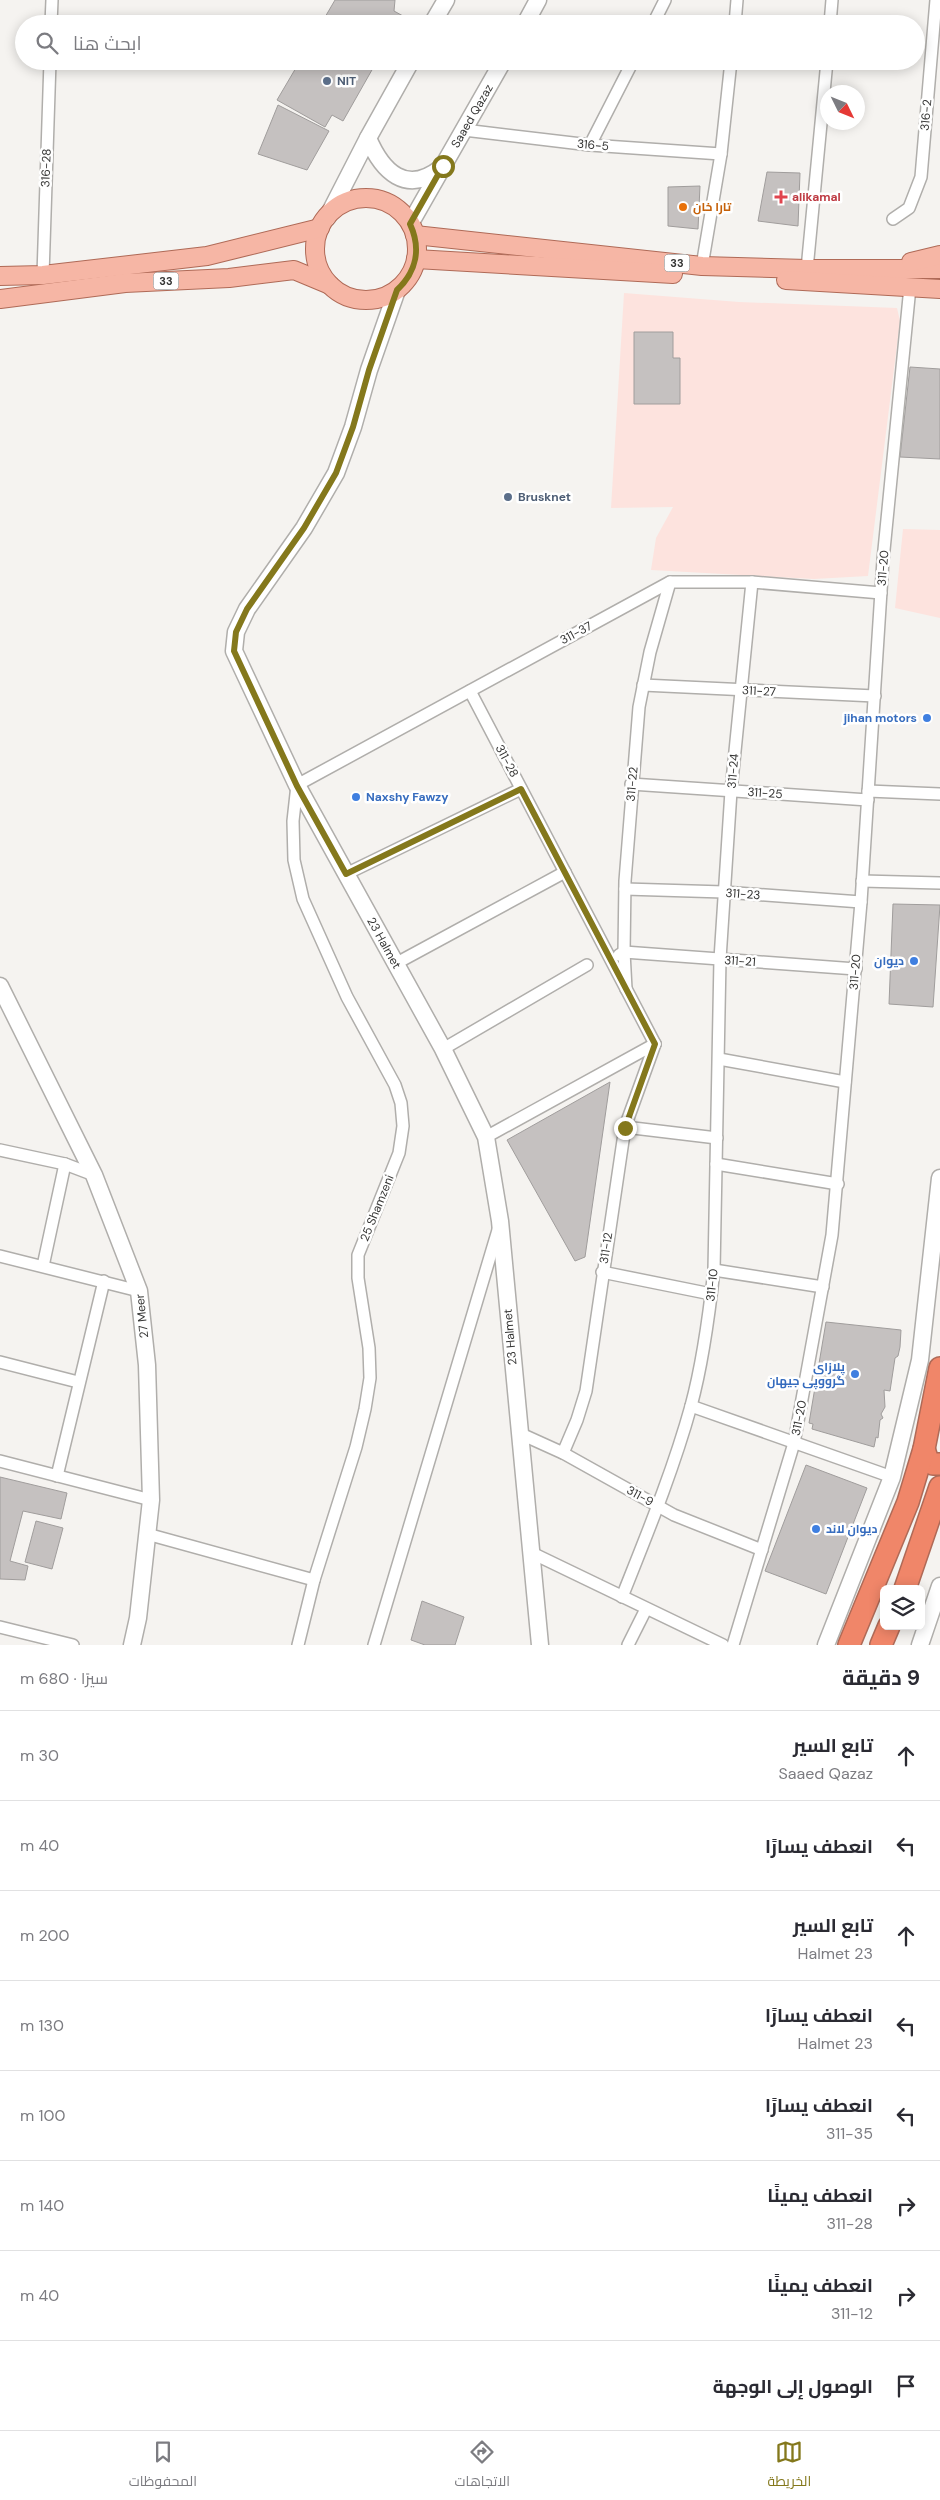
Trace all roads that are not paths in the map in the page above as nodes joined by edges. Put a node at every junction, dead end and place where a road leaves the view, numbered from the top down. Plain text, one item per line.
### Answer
1 (52, 0) edge
2 (446, 0) edge
3 (538, 0) edge
4 (665, 0) edge
5 (737, 0) edge
6 (832, 0) edge
7 (936, 0) edge
8 (51, 15) edge
9 (437, 15) edge
10 (530, 15) edge
11 (658, 15) edge
12 (736, 15) edge
13 (831, 15) edge
14 (50, 70) edge
15 (406, 70) edge
16 (498, 70) edge
17 (628, 70) edge
18 (730, 70) edge
19 (825, 70) edge
20 (464, 130) junction
21 (368, 138) junction
22 (590, 145) junction
23 (722, 154) junction
24 (443, 166) junction
25 (893, 219) dead end
26 (324, 223) junction
27 (413, 229) junction
28 (940, 254) edge
29 (416, 259) junction
30 (702, 266) junction
31 (807, 269) junction
32 (882, 269) junction
33 (940, 269) edge
34 (43, 275) junction
35 (0, 276) edge
36 (330, 285) junction
37 (910, 287) junction
38 (940, 289) edge
39 (397, 290) junction
40 (0, 299) edge
41 (940, 302) edge
42 (670, 582) junction
43 (752, 582) junction
44 (881, 593) junction
45 (643, 685) junction
46 (740, 690) junction
47 (470, 691) junction
48 (874, 696) junction
49 (632, 784) junction
50 (297, 786) junction
51 (521, 789) junction
52 (731, 791) junction
53 (940, 794) edge
54 (868, 796) junction
55 (565, 872) junction
56 (346, 874) junction
57 (862, 881) junction
58 (940, 883) edge
59 (625, 889) junction
60 (724, 892) junction
61 (861, 902) junction
62 (624, 952) junction
63 (611, 960) junction
64 (720, 960) junction
65 (395, 964) junction
66 (587, 965) dead end
67 (856, 969) junction
68 (0, 986) edge
69 (626, 989) junction
70 (655, 1044) junction
71 (443, 1049) junction
72 (719, 1059) junction
73 (845, 1082) junction
74 (625, 1128) junction
75 (486, 1137) junction
76 (717, 1138) junction
77 (0, 1150) edge
78 (65, 1164) junction
79 (716, 1164) junction
80 (94, 1175) junction
81 (940, 1178) edge
82 (838, 1184) junction
83 (500, 1221) junction
84 (0, 1256) edge
85 (43, 1266) junction
86 (714, 1270) junction
87 (602, 1272) junction
88 (104, 1281) junction
89 (823, 1287) junction
90 (139, 1291) junction
91 (711, 1294) junction
92 (0, 1362) edge
93 (940, 1368) edge
94 (78, 1382) junction
95 (691, 1406) junction
96 (521, 1434) junction
97 (794, 1443) junction
98 (924, 1448) junction
99 (562, 1453) junction
100 (0, 1461) edge
101 (940, 1464) edge
102 (57, 1476) junction
103 (892, 1477) junction
104 (940, 1488) edge
105 (150, 1500) junction
106 (908, 1502) junction
107 (658, 1507) junction
108 (933, 1509) junction
109 (147, 1534) junction
110 (762, 1550) junction
111 (532, 1553) junction
112 (314, 1580) junction
113 (906, 1585) edge
114 (940, 1586) edge
115 (622, 1597) junction
116 (646, 1609) junction
117 (0, 1627) edge
118 (887, 1630) edge
119 (73, 1645) edge
120 (132, 1645) edge
121 (298, 1645) edge
122 (374, 1645) edge
123 (540, 1645) edge
124 (628, 1645) edge
125 (723, 1645) edge
126 (733, 1645) edge
127 (826, 1645) edge
128 (849, 1645) edge
129 (881, 1645) edge
130 (920, 1645) edge

1 - 8 street
2 - 9 street
3 - 10 street
4 - 11 street
5 - 12 street
6 - 13 street
7 - 25 street, 316-2
14 - 34 street, 316-28
15 - 21 street
16 - 20 street, Saaed Qazaz
17 - 22 street
18 - 23 street
19 - 31 street
20 - 22 street, 316-5
20 - 24 street, Saaed Qazaz
21 - 24 street
21 - 26 street
22 - 23 street, 316-5
23 - 30 street
24 - 27 street, Saaed Qazaz
26 - 27 main road, 33
26 - 34 main road, 33
26 - 36 main road, 33
27 - 29 main road
27 - 30 main road, 33
28 - 32 main road
29 - 37 main road, 33
29 - 39 main road
30 - 31 main road, 33
31 - 32 main road, 33
32 - 33 main road, 33
34 - 35 main road, 33
36 - 39 main road, 33
36 - 40 main road, 33
37 - 38 main road, 33
37 - 41 main road
37 - 44 street, 311-20
39 - 50 street, 23 Halmet
42 - 43 street, 311-37
42 - 45 street, 311-22
42 - 47 street, 311-37
43 - 44 street, 311-37
43 - 46 street, 311-24
44 - 48 street, 311-20
45 - 46 street, 311-27
45 - 49 street, 311-22
46 - 48 street, 311-27
46 - 52 street, 311-24
47 - 50 street, 311-37
47 - 51 street, 311-28
48 - 54 street, 311-20
49 - 52 street, 311-25
49 - 59 street, 311-22
50 - 56 street, 23 Halmet
50 - 112 street, 25 Shamzeni
51 - 55 street, 311-28
51 - 56 street
52 - 54 street, 311-25
52 - 60 street, 311-24
53 - 54 street, 311-25
54 - 57 street, 311-20
55 - 63 street, 311-28
55 - 65 street
56 - 65 street, 23 Halmet
57 - 58 street
57 - 61 street, 311-20
59 - 60 street, 311-23
59 - 62 street, 311-22
60 - 61 street, 311-23
60 - 64 street, 311-24
61 - 67 street, 311-20
62 - 63 street
62 - 64 street, 311-21
62 - 69 street, 311-22
63 - 69 street, 311-28
64 - 67 street, 311-21
64 - 72 street, 311-10
65 - 71 street, 23 Halmet
66 - 71 street
67 - 73 street, 311-20
68 - 80 street, 27 Meer
69 - 70 street, 311-28
70 - 74 street, 311-12
70 - 75 street
71 - 75 street, 23 Halmet
72 - 73 street
72 - 76 street, 311-10
73 - 82 street, 311-20
74 - 76 street
74 - 87 street, 311-12
75 - 83 street, 23 Halmet
76 - 79 street, 311-10
77 - 78 street
78 - 80 street
78 - 85 street
79 - 82 street
79 - 86 street, 311-10
80 - 90 street, 27 Meer
81 - 103 street
82 - 89 street, 311-20
83 - 96 street, 23 Halmet
83 - 122 street
84 - 85 street
85 - 88 street
86 - 89 street
86 - 91 street, 311-10
87 - 91 street
87 - 99 street, 311-12
88 - 90 street
88 - 94 street
89 - 97 street, 311-20
90 - 105 street, 27 Meer
91 - 95 street, 311-10
92 - 94 street
93 - 98 highway
94 - 102 street
95 - 97 street
95 - 107 street, 311-10
96 - 99 street, 311-9
96 - 111 street, 23 Halmet
97 - 103 street
97 - 110 street, 311-20
98 - 101 highway
98 - 106 highway
99 - 107 street, 311-9
100 - 102 street
102 - 105 street
103 - 127 street
104 - 108 highway
105 - 109 street, 27 Meer
106 - 108 highway
106 - 128 highway
107 - 110 street, 311-9
107 - 115 street, 311-10
108 - 113 highway
109 - 112 street
109 - 120 street, 27 Meer
110 - 126 street, 311-20
111 - 115 street
111 - 123 street, 23 Halmet
112 - 121 street, 25 Shamzeni
114 - 130 street
115 - 116 street
116 - 124 street
116 - 125 street
117 - 119 street
118 - 129 highway

